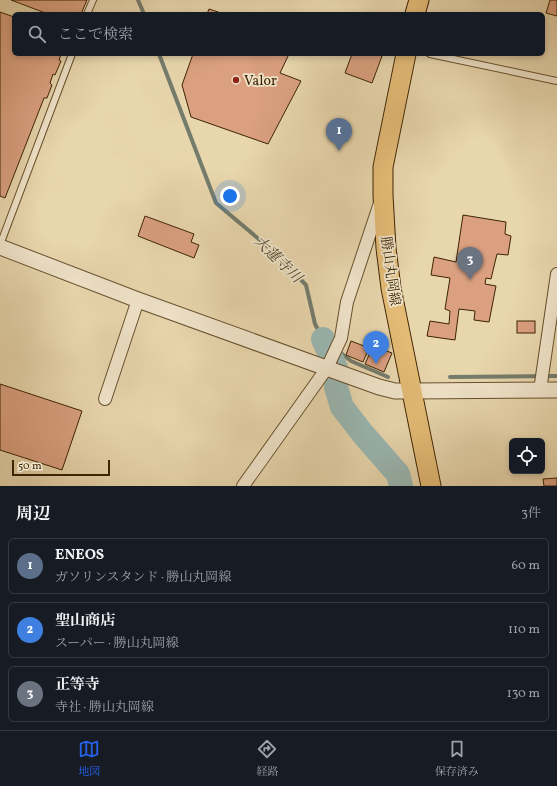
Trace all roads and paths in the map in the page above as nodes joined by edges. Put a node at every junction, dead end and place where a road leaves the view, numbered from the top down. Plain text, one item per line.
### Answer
1 (93, 0) edge
2 (419, 0) edge
3 (89, 12) edge
4 (416, 12) edge
5 (71, 56) edge
6 (406, 56) edge
7 (439, 56) edge
8 (557, 81) edge
9 (383, 195) junction
10 (0, 246) edge
11 (557, 274) edge
12 (138, 300) junction
13 (327, 368) junction
14 (540, 390) junction
15 (557, 390) edge
16 (413, 391) junction
17 (105, 399) dead end
18 (243, 486) edge
19 (431, 486) edge

1 - 3 lane
2 - 4 main road
5 - 10 lane
6 - 9 main road, 勝山丸岡線
7 - 8 lane
9 - 13 street
9 - 16 main road, 勝山丸岡線
10 - 12 street
11 - 14 street
12 - 13 street
12 - 17 street
13 - 16 street
13 - 18 street
14 - 15 street
14 - 16 street
16 - 19 main road, 勝山丸岡線

